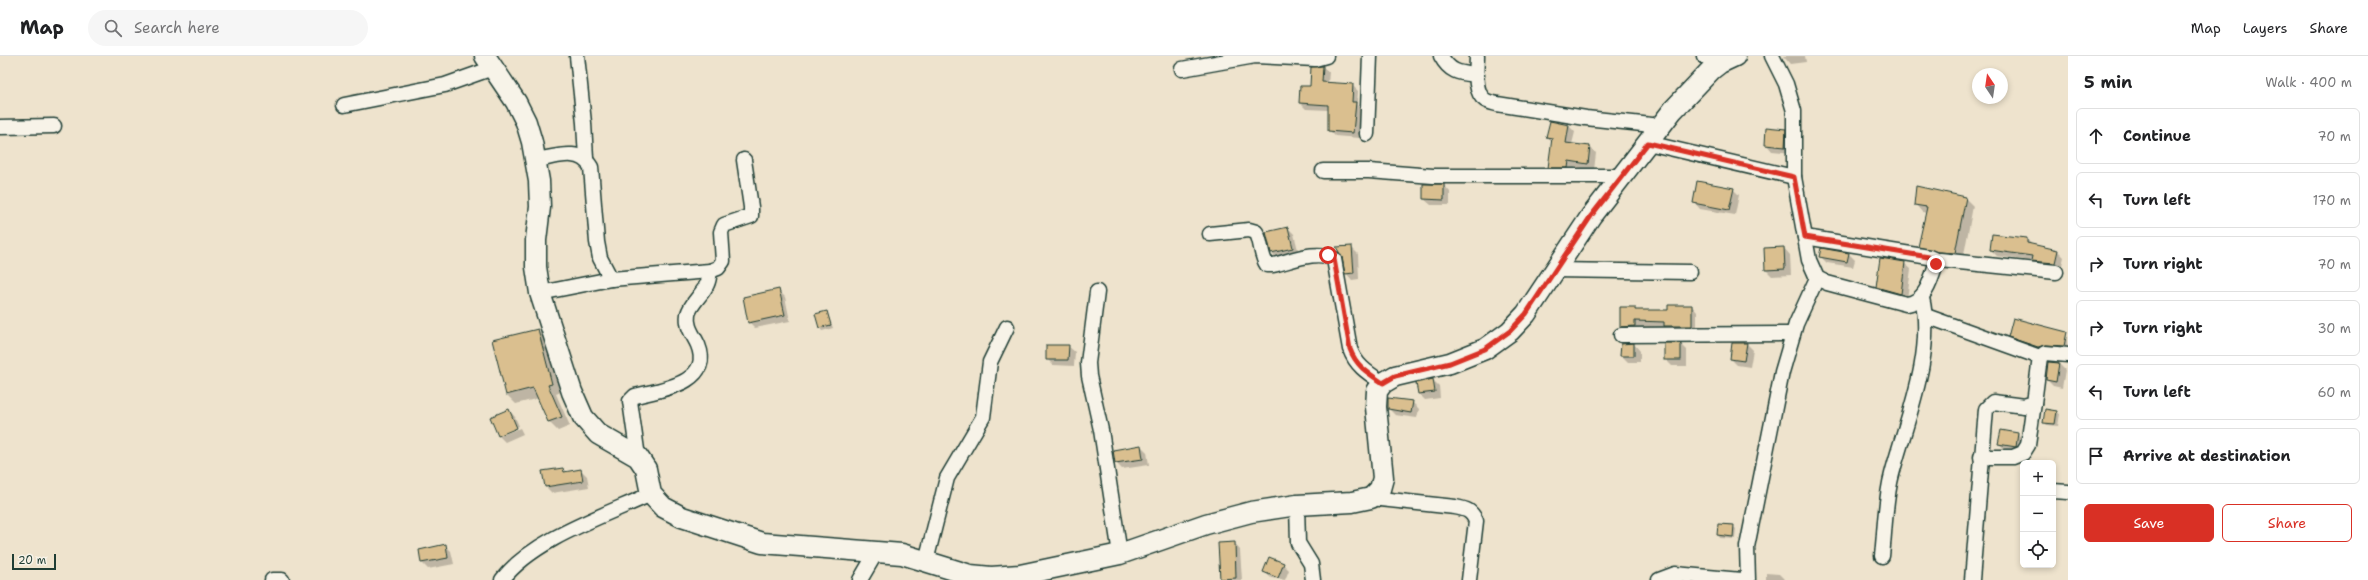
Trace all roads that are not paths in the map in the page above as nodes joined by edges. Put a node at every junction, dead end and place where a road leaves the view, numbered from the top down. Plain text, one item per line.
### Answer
1 (577, 56) edge
2 (1326, 56) edge
3 (1370, 56) edge
4 (1441, 56) edge
5 (1477, 56) edge
6 (1772, 56) edge
7 (1720, 58) edge
8 (489, 62) edge
9 (1182, 69) dead end
10 (1478, 75) junction
11 (344, 105) dead end
12 (54, 126) dead end
13 (1661, 126) junction
14 (0, 127) edge
15 (1367, 134) dead end
16 (1648, 143) junction
17 (586, 158) junction
18 (536, 160) junction
19 (744, 160) dead end
20 (1324, 171) dead end
21 (1621, 176) junction
22 (1794, 177) junction
23 (1210, 234) dead end
24 (1805, 237) junction
25 (1938, 261) junction
26 (1553, 270) junction
27 (710, 271) junction
28 (1690, 272) dead end
29 (2056, 272) dead end
30 (1817, 278) junction
31 (611, 279) junction
32 (1097, 292) dead end
33 (540, 293) junction
34 (1922, 298) junction
35 (1926, 316) junction
36 (1007, 327) dead end
37 (1793, 334) junction
38 (1621, 335) dead end
39 (2068, 355) edge
40 (2040, 356) junction
41 (1383, 383) junction
42 (2034, 403) junction
43 (638, 457) junction
44 (1981, 457) junction
45 (2056, 491) edge
46 (2068, 492) edge
47 (651, 494) junction
48 (1371, 498) junction
49 (1297, 505) junction
50 (877, 551) junction
51 (1120, 554) junction
52 (1882, 556) dead end
53 (926, 561) junction
54 (991, 579) edge
55 (272, 580) edge
56 (282, 580) edge
57 (502, 580) edge
58 (860, 580) edge
59 (1313, 580) edge
60 (1469, 580) edge
61 (1659, 580) edge
62 (1741, 580) edge
63 (1748, 580) edge
64 (1972, 580) edge

1 - 17 street
2 - 9 street
3 - 15 street
4 - 10 street
5 - 10 street
6 - 22 street
7 - 13 street
8 - 11 street
8 - 18 street
10 - 13 street
12 - 14 street
13 - 16 street
16 - 21 street
16 - 22 street
17 - 18 street
17 - 31 street
18 - 33 street
19 - 27 street
20 - 21 street
21 - 26 street
22 - 24 street
23 - 41 street
24 - 25 street
24 - 30 street
25 - 29 street
25 - 34 street
26 - 28 street
26 - 41 street
27 - 31 street
27 - 43 street
30 - 34 street
30 - 37 street
31 - 33 street
32 - 51 street
33 - 43 street
34 - 35 street
35 - 40 street
35 - 52 street
36 - 53 street
37 - 38 street
37 - 63 street
39 - 40 street
40 - 42 street
41 - 48 street
42 - 44 street
42 - 44 street
43 - 47 street
44 - 64 street
45 - 46 street
47 - 50 street
47 - 57 street
48 - 49 street
48 - 60 street
49 - 51 street
49 - 59 street
50 - 53 street
50 - 58 street
51 - 54 street
53 - 54 street
55 - 56 street
61 - 62 street

